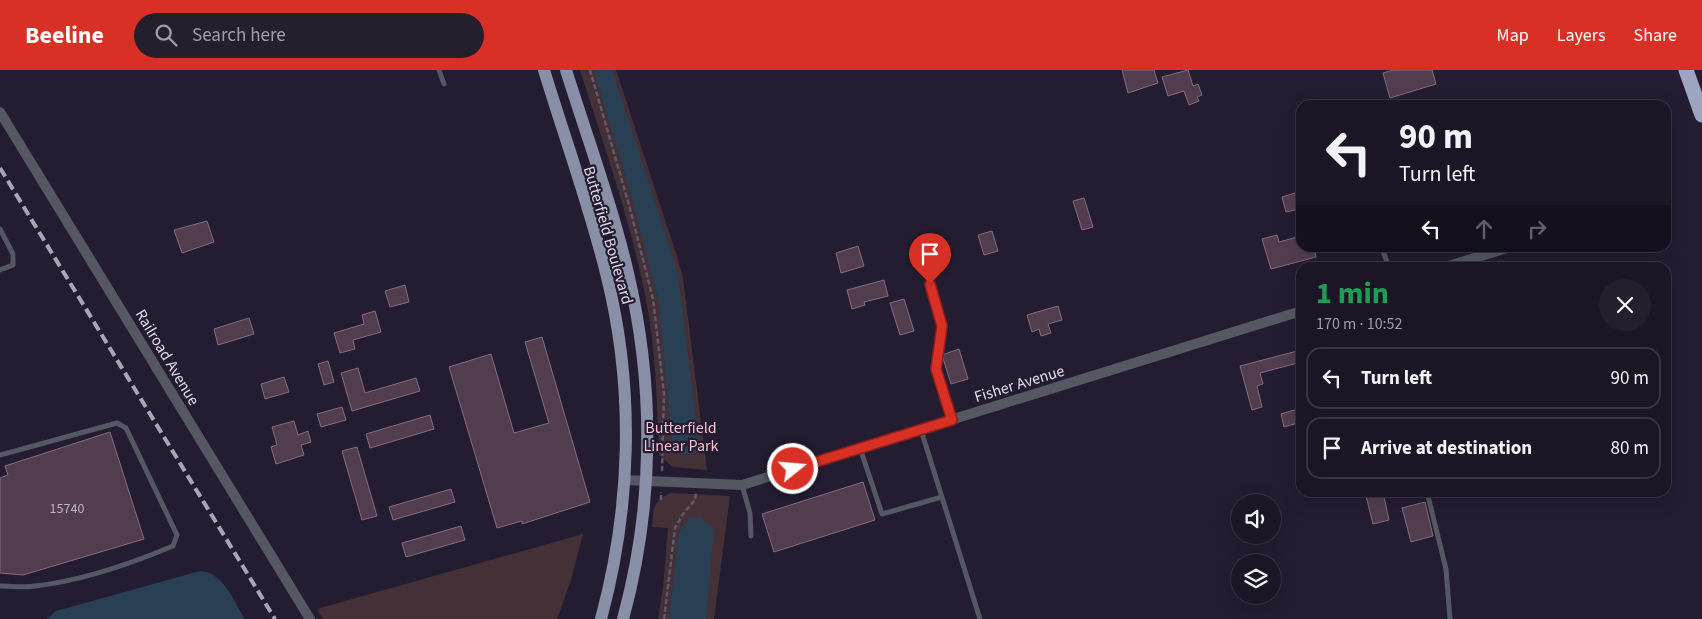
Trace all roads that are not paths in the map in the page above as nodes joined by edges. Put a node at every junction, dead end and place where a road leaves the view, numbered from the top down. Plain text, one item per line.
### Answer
1 (439, 70) edge
2 (544, 70) edge
3 (566, 70) edge
4 (1686, 70) edge
5 (444, 84) dead end
6 (0, 112) edge
7 (1702, 115) edge
8 (0, 229) edge
9 (1494, 252) edge
10 (1462, 262) edge
11 (0, 270) edge
12 (930, 284) dead end
13 (1296, 313) edge
14 (952, 420) junction
15 (921, 429) junction
16 (860, 448) junction
17 (0, 454) edge
18 (625, 480) junction
19 (646, 482) junction
20 (742, 485) junction
21 (942, 497) junction
22 (1428, 497) edge
23 (751, 536) dead end
24 (0, 586) edge
25 (310, 619) edge
26 (601, 619) edge
27 (623, 619) edge
28 (980, 619) edge
29 (1450, 619) edge

1 - 5 lane
2 - 18 main road, Butterfield Boulevard
3 - 19 main road, Butterfield Boulevard
4 - 7 highway
6 - 25 street, Railroad Avenue
8 - 11 lane
9 - 10 street
12 - 14 lane
13 - 14 street, Fisher Avenue
14 - 15 street, Fisher Avenue
15 - 16 street, Fisher Avenue
15 - 21 lane
16 - 20 street, Fisher Avenue
16 - 21 lane
17 - 24 lane
18 - 19 street, Fisher Avenue
18 - 26 main road, Butterfield Boulevard
19 - 20 street, Fisher Avenue
19 - 27 main road, Butterfield Boulevard
20 - 23 lane
21 - 28 lane
22 - 29 lane

